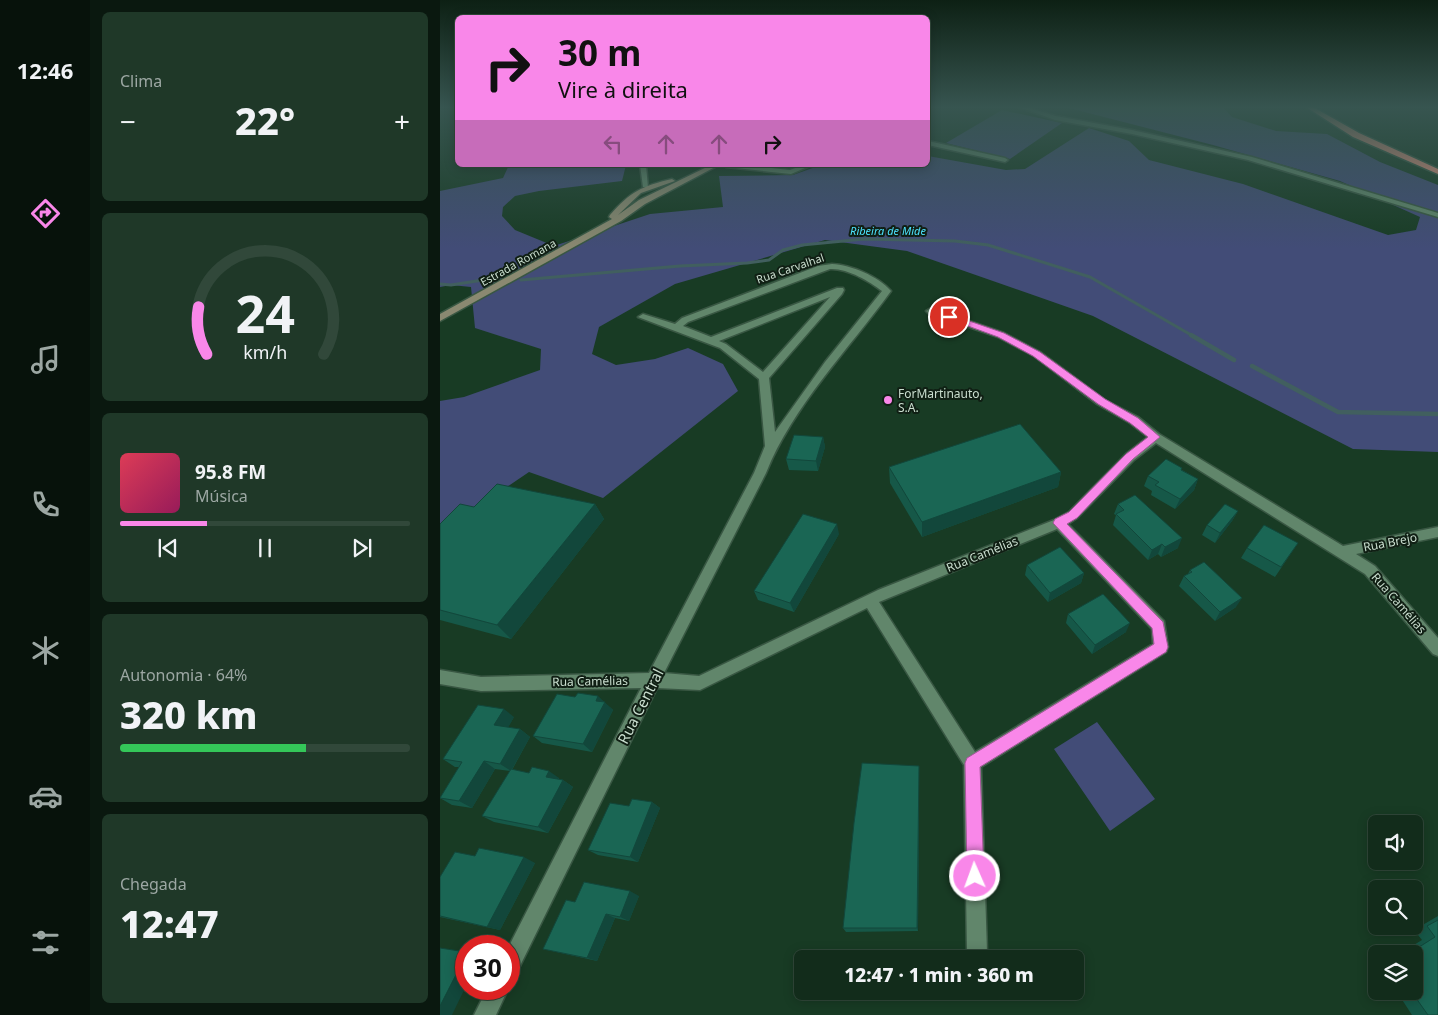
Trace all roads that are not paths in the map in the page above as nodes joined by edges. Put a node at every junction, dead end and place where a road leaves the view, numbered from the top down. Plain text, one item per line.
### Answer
1 (979, 154) edge
2 (1234, 154) edge
3 (1399, 154) edge
4 (1005, 160) dead end
5 (643, 167) edge
6 (712, 167) edge
7 (745, 167) edge
8 (804, 167) edge
9 (1438, 172) edge
10 (692, 177) junction
11 (646, 187) junction
12 (1438, 215) edge
13 (607, 225) junction
14 (931, 311) dead end
15 (643, 317) dead end
16 (440, 318) edge
17 (677, 326) junction
18 (710, 341) junction
19 (764, 378) junction
20 (1155, 437) junction
21 (771, 446) junction
22 (1059, 523) junction
23 (1438, 532) edge
24 (1341, 552) junction
25 (870, 600) junction
26 (1438, 649) edge
27 (440, 678) edge
28 (653, 680) junction
29 (972, 763) junction
30 (520, 945) edge
31 (977, 950) edge
32 (492, 1000) edge
33 (484, 1015) edge

1 - 4 street
2 - 12 street
3 - 9 highway
5 - 11 street
6 - 10 street, Estrada Romana
7 - 8 street
10 - 11 street, Estrada Romana
10 - 13 street, Estrada Romana
11 - 13 street, Estrada Romana
13 - 16 street, Estrada Romana
14 - 20 street
15 - 17 street
17 - 18 street
17 - 21 street, Rua Carvalhal
18 - 19 street
18 - 19 street
19 - 21 street
20 - 22 street, Rua Camélias
20 - 24 street, Rua Camélias
21 - 28 street, Rua Central
22 - 25 street, Rua Camélias
22 - 29 street
23 - 24 street, Rua Brejo
24 - 26 street, Rua Camélias
25 - 28 street, Rua Camélias
25 - 29 street
27 - 28 street, Rua Camélias
28 - 30 street, Rua Central
29 - 31 street
32 - 33 street

